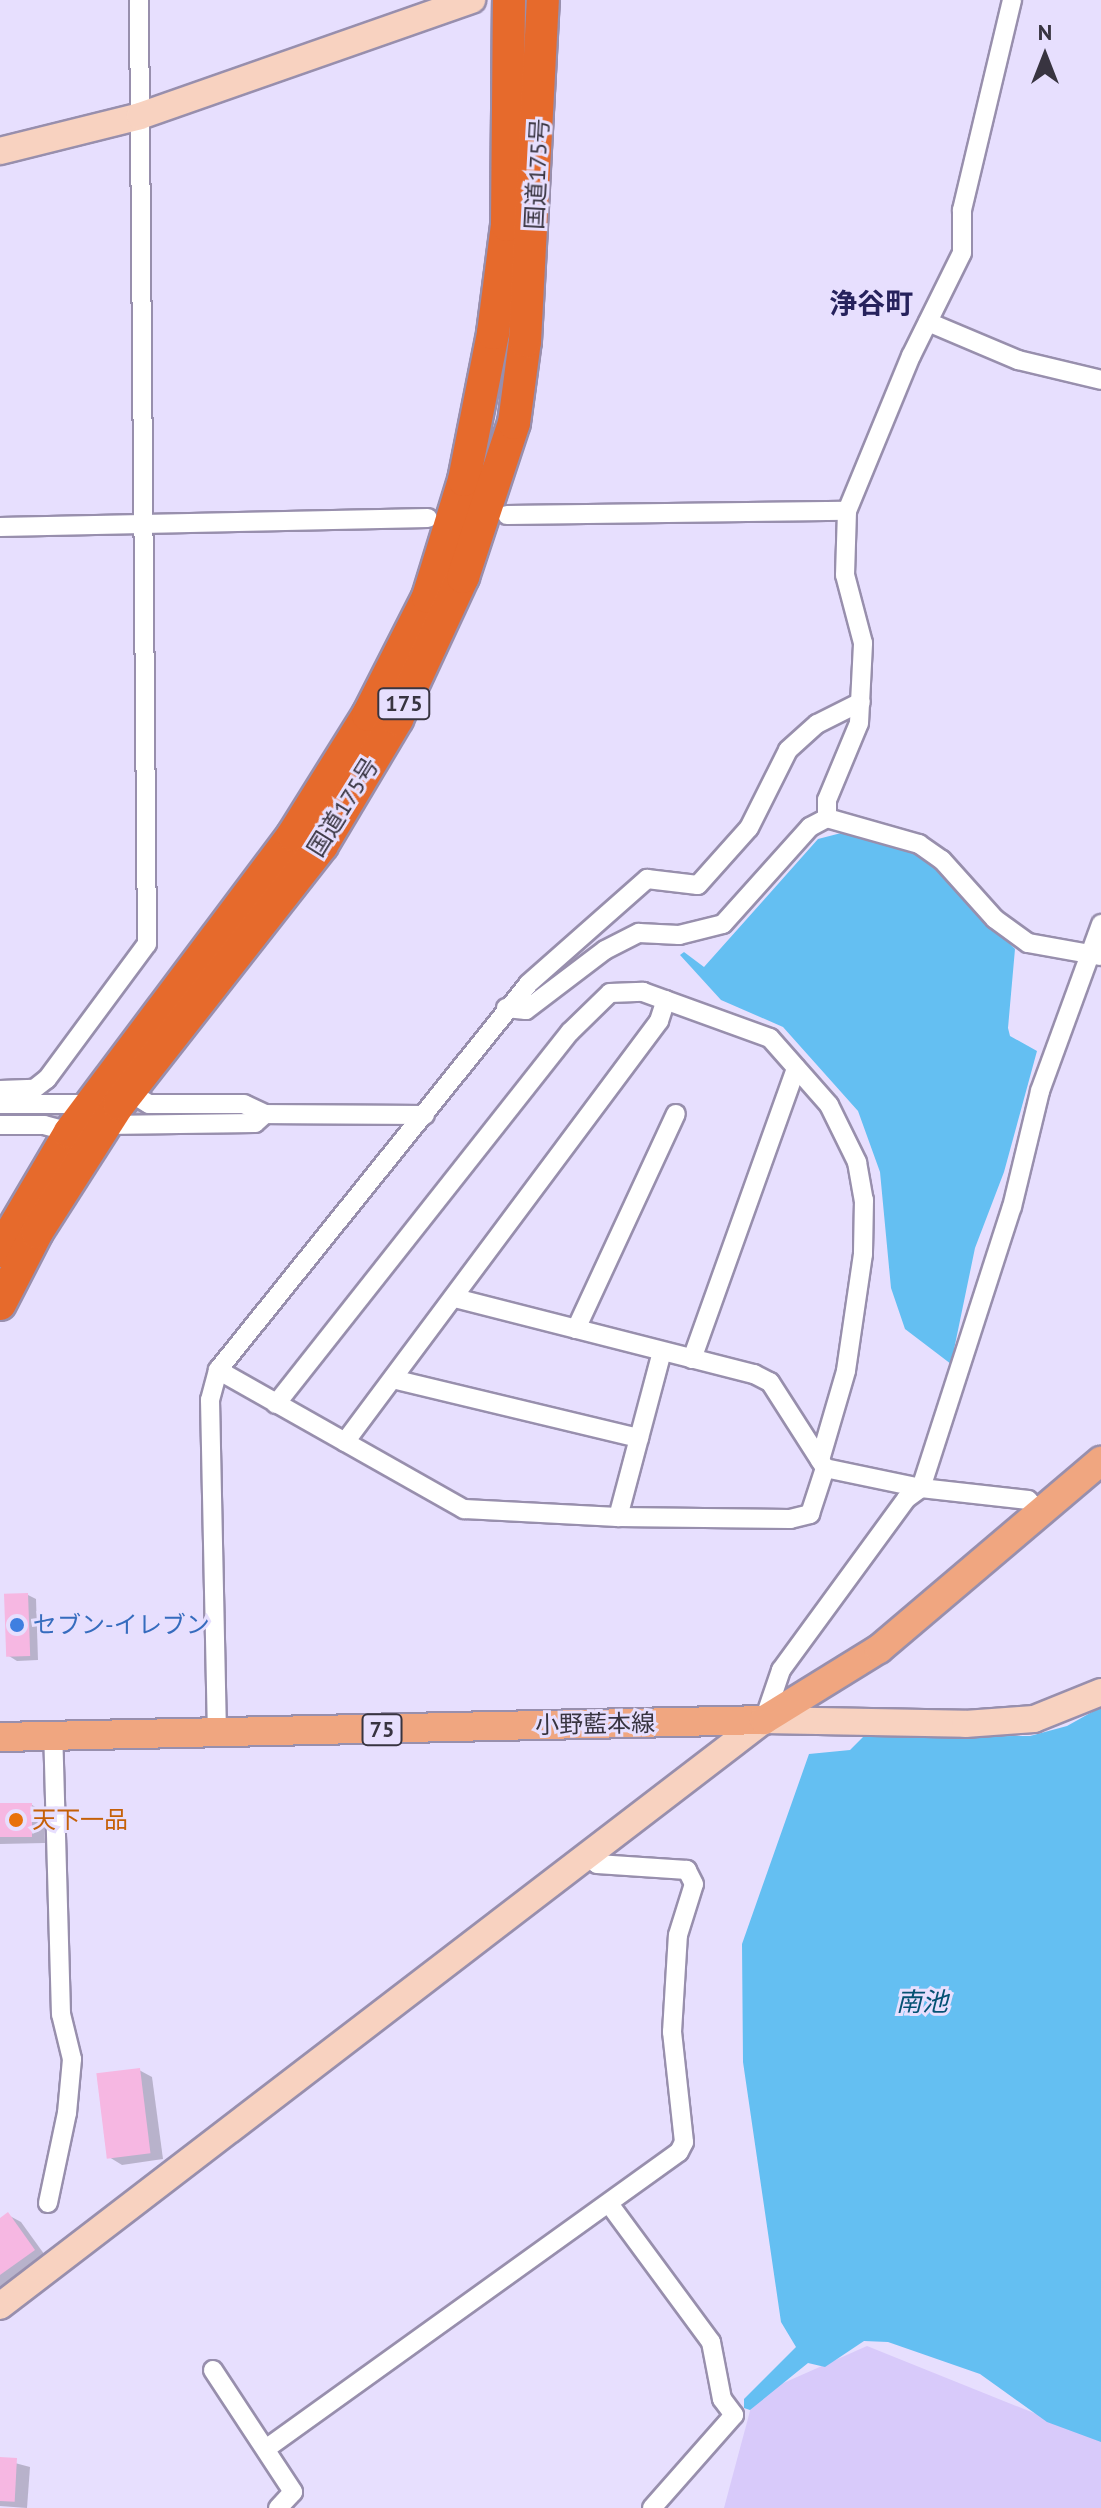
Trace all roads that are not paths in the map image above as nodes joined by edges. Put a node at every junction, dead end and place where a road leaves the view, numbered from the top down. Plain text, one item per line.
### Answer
1 (139, 0) edge
2 (472, 0) edge
3 (509, 0) edge
4 (543, 0) edge
5 (1012, 0) edge
6 (140, 116) junction
7 (0, 151) edge
8 (928, 322) junction
9 (1101, 380) edge
10 (847, 511) junction
11 (468, 516) junction
12 (143, 524) junction
13 (0, 527) edge
14 (861, 702) junction
15 (827, 818) junction
16 (1101, 924) edge
17 (1098, 956) edge
18 (666, 1000) junction
19 (506, 1008) junction
20 (796, 1068) junction
21 (0, 1090) edge
22 (135, 1103) junction
23 (0, 1104) edge
24 (265, 1114) junction
25 (676, 1114) dead end
26 (98, 1115) junction
27 (425, 1115) junction
28 (0, 1116) edge
29 (60, 1124) junction
30 (0, 1125) edge
31 (0, 1251) edge
32 (455, 1298) junction
33 (0, 1304) edge
34 (576, 1329) junction
35 (662, 1352) junction
36 (692, 1359) junction
37 (218, 1370) junction
38 (393, 1379) junction
39 (276, 1404) junction
40 (639, 1438) junction
41 (345, 1442) junction
42 (1101, 1461) edge
43 (822, 1464) junction
44 (921, 1488) junction
45 (1041, 1513) junction
46 (618, 1517) junction
47 (1101, 1692) edge
48 (764, 1720) junction
49 (217, 1734) junction
50 (53, 1736) junction
51 (0, 1737) edge
52 (589, 1856) junction
53 (48, 2203) dead end
54 (610, 2205) junction
55 (0, 2306) edge
56 (213, 2370) dead end
57 (267, 2448) junction
58 (278, 2508) edge
59 (652, 2508) edge

1 - 6 street
2 - 6 street
3 - 11 highway, 国道175号 / 175
4 - 11 highway, 国道175号 / 175
5 - 8 street
6 - 7 street
6 - 12 street
8 - 9 street
8 - 10 street
10 - 11 street
10 - 14 street
11 - 12 street
11 - 22 highway, 国道175号 / 175
11 - 26 highway, 国道175号 / 175
12 - 13 street
12 - 21 street
14 - 15 street
14 - 19 street
15 - 17 street
15 - 19 street
16 - 17 street
17 - 44 street
18 - 20 street
18 - 32 street
18 - 39 street
19 - 27 street
20 - 36 street
20 - 43 street
22 - 24 street
22 - 26 highway, 国道175号 / 175
23 - 26 street
24 - 26 street
24 - 27 street
25 - 34 street
26 - 29 highway, 国道175号 / 175
26 - 33 highway, 国道175号 / 175
27 - 37 street
28 - 29 street
29 - 30 street
29 - 31 highway, 国道175号 / 175
32 - 34 street
32 - 38 street
34 - 35 street
35 - 36 street
35 - 40 street
36 - 43 street
37 - 39 street
37 - 49 street
38 - 40 street
38 - 41 street
39 - 41 street
40 - 46 street
41 - 46 street
42 - 45 main road
43 - 44 street
43 - 46 street
44 - 45 street
44 - 48 street
45 - 48 main road
47 - 48 street
48 - 49 main road, 小野藍本線 / 75
48 - 52 street
49 - 50 main road, 小野藍本線 / 75
50 - 51 main road, 小野藍本線 / 75
50 - 53 street
52 - 54 street
52 - 55 street
54 - 57 street
54 - 59 street
56 - 57 street
57 - 58 street

